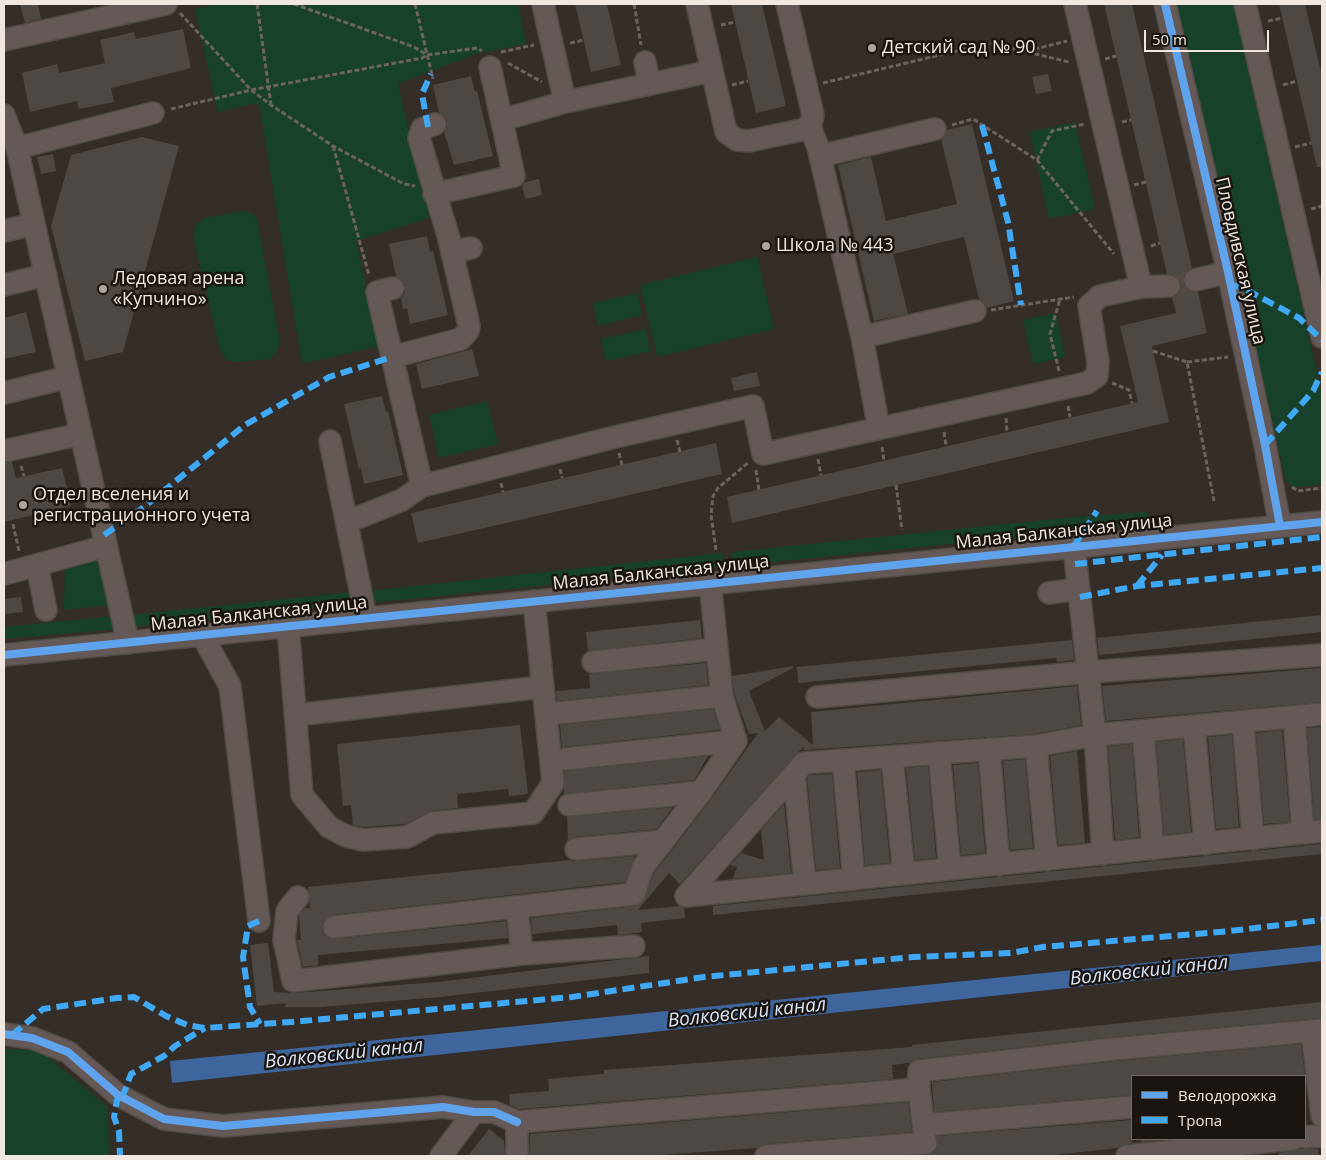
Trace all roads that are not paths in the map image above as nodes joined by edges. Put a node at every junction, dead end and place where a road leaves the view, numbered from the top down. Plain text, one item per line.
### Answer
1 (543, 4) edge
2 (698, 4) edge
3 (787, 4) edge
4 (1075, 4) edge
5 (1165, 4) edge
6 (1245, 4) edge
7 (172, 7) edge
8 (4, 40) edge
9 (490, 61) road end
10 (645, 62) road end
11 (712, 70) junction
12 (649, 84) junction
13 (565, 102) junction
14 (153, 113) road end
15 (502, 120) junction
16 (4, 122) edge
17 (436, 124) dead end
18 (809, 125) junction
19 (935, 129) road end
20 (17, 148) junction
21 (820, 156) junction
22 (434, 194) junction
23 (34, 224) junction
24 (4, 231) edge
25 (1228, 272) junction
26 (46, 275) junction
27 (1139, 278) junction
28 (1195, 280) tunnel mouth
29 (4, 285) edge
30 (1170, 286) tunnel mouth
31 (385, 290) road end
32 (975, 311) road end
33 (862, 337) junction
34 (1322, 337) edge
35 (392, 357) junction
36 (68, 377) junction
37 (4, 393) edge
38 (879, 429) junction
39 (81, 434) junction
40 (330, 441) dead end
41 (4, 451) edge
42 (422, 486) junction
43 (347, 522) junction
44 (1322, 522) edge
45 (1280, 526) junction
46 (106, 546) junction
47 (1074, 546) junction
48 (21, 569) edge
49 (710, 583) junction
50 (1079, 589) junction
51 (1048, 593) dead end
52 (534, 601) junction
53 (46, 610) dead end
54 (366, 618) junction
55 (288, 627) junction
56 (202, 635) junction
57 (128, 643) junction
58 (716, 649) junction
59 (4, 655) edge
60 (1322, 655) edge
61 (593, 662) dead end
62 (1089, 672) junction
63 (542, 687) junction
64 (722, 696) junction
65 (817, 697) dead end
66 (558, 713) dead end
67 (1322, 714) edge
68 (296, 715) junction
69 (1294, 717) junction
70 (1242, 722) junction
71 (1194, 726) junction
72 (1143, 731) junction
73 (1095, 735) junction
74 (736, 741) junction
75 (1036, 746) junction
76 (989, 749) junction
77 (939, 753) junction
78 (892, 757) junction
79 (565, 759) dead end
80 (843, 760) junction
81 (794, 774) junction
82 (701, 792) junction
83 (569, 805) dead end
84 (1313, 832) edge
85 (1253, 838) junction
86 (663, 841) junction
87 (1205, 844) junction
88 (576, 849) dead end
89 (1153, 849) junction
90 (1103, 854) junction
91 (1046, 860) junction
92 (999, 865) junction
93 (950, 870) junction
94 (904, 874) junction
95 (854, 879) junction
96 (805, 884) junction
97 (298, 896) dead end
98 (517, 907) junction
99 (259, 921) dead end
100 (334, 927) dead end
101 (634, 946) dead end
102 (522, 954) junction
103 (1317, 1031) edge
104 (4, 1034) edge
105 (1315, 1085) edge
106 (919, 1089) junction
107 (1131, 1106) edge
108 (474, 1112) junction
109 (1322, 1116) edge
110 (517, 1122) junction
111 (1322, 1136) edge
112 (1306, 1138) edge
113 (1283, 1140) edge
114 (926, 1142) edge
115 (441, 1156) edge
116 (517, 1156) edge
117 (766, 1156) edge
118 (1127, 1156) edge

1 - 13 street
2 - 11 street
3 - 18 street
4 - 27 street
5 - 25 street, Пловдивская улица
6 - 34 street
7 - 8 street
9 - 15 street
10 - 12 street
11 - 12 street
11 - 18 street
12 - 13 street
13 - 15 street
14 - 20 street
15 - 22 street
16 - 20 street
17 - 22 street
18 - 21 street
19 - 21 street
20 - 23 street
21 - 33 street
22 - 35 street
23 - 24 street
23 - 26 street
25 - 28 street
25 - 45 street, Пловдивская улица
26 - 29 street
26 - 36 street
27 - 30 street
27 - 38 street
31 - 35 street
32 - 33 street
33 - 38 street
35 - 42 street
36 - 37 street
36 - 39 street
38 - 42 street
39 - 41 street
39 - 46 street
40 - 43 street
42 - 43 street
43 - 54 street
44 - 45 street, Малая Балканская улица
45 - 47 street, Малая Балканская улица
46 - 48 street
46 - 57 street
47 - 49 street, Малая Балканская улица
47 - 50 street
48 - 53 street
49 - 52 street, Малая Балканская улица
49 - 58 street
50 - 51 street
50 - 62 street
52 - 54 street, Малая Балканская улица
52 - 63 street
54 - 55 street, Малая Балканская улица
55 - 56 street, Малая Балканская улица
55 - 68 street
56 - 57 street, Малая Балканская улица
56 - 99 street
57 - 59 street, Малая Балканская улица
58 - 61 street
58 - 64 street
60 - 62 street
62 - 65 street
62 - 73 street
63 - 68 street
63 - 68 street
64 - 66 street
64 - 74 street
67 - 69 street
69 - 70 street
69 - 84 street
70 - 71 street
70 - 85 street
71 - 72 street
71 - 87 street
72 - 73 street
72 - 89 street
73 - 75 street
73 - 90 street
74 - 79 street
74 - 82 street
75 - 76 street
75 - 91 street
76 - 77 street
76 - 92 street
77 - 78 street
77 - 93 street
78 - 80 street
78 - 94 street
80 - 81 street
80 - 95 street
81 - 96 street
81 - 96 street
82 - 83 street
82 - 86 street
84 - 85 street
85 - 87 street
86 - 88 street
86 - 98 street
87 - 89 street
89 - 90 street
90 - 91 street
91 - 92 street
92 - 93 street
93 - 94 street
94 - 95 street
95 - 96 street
97 - 102 street
98 - 100 street
98 - 102 street
101 - 102 street
103 - 105 street
103 - 106 street
104 - 108 street
105 - 109 street
106 - 110 street
106 - 114 street
107 - 114 street
108 - 110 street
108 - 115 street
110 - 116 street
111 - 112 street
113 - 118 street
114 - 117 street

